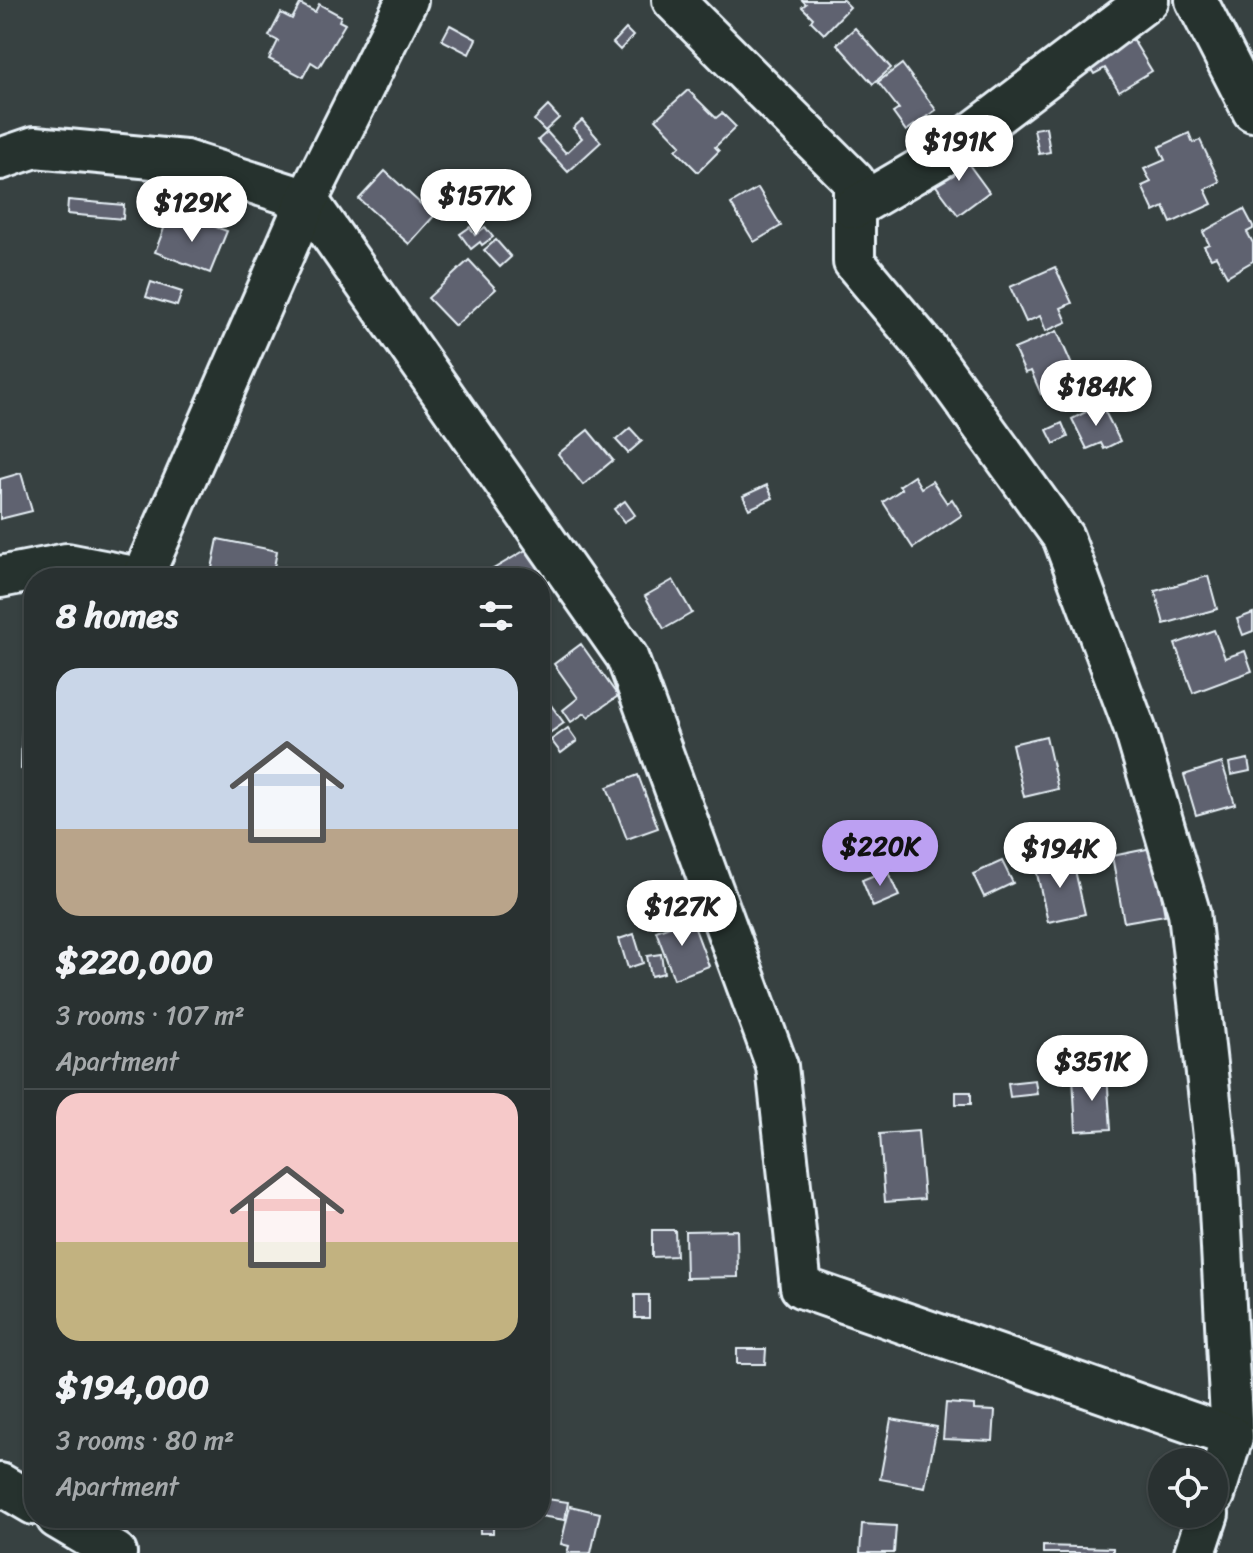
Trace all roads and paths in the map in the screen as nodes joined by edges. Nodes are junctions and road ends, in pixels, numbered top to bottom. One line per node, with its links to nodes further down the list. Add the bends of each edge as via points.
1 (407, 0): 7 (street)
2 (673, 0): 8 (street, via 854,181)
3 (1148, 0): 8 (street, via 941,157)
4 (1196, 0): 5 (street)
5 (1253, 111)
6 (0, 159): 7 (street, via 35,147 185,161)
7 (307, 200): 11 (street); 14 (street, via 627,657 777,1066 801,1287)
8 (854, 208): 14 (street, via 854,262 927,349 1063,537 1135,729 1189,912 1218,1172)
9 (46, 568): 10 (street)
10 (88, 568)
11 (144, 568)
12 (24, 572): 13 (street)
13 (0, 577)
14 (1232, 1437): 15 (street)
15 (1228, 1450)
16 (0, 1484): 17 (street)
17 (24, 1498)
18 (74, 1528): 20 (street)
19 (1203, 1528): 21 (street)
20 (116, 1553)
21 (1195, 1553)

